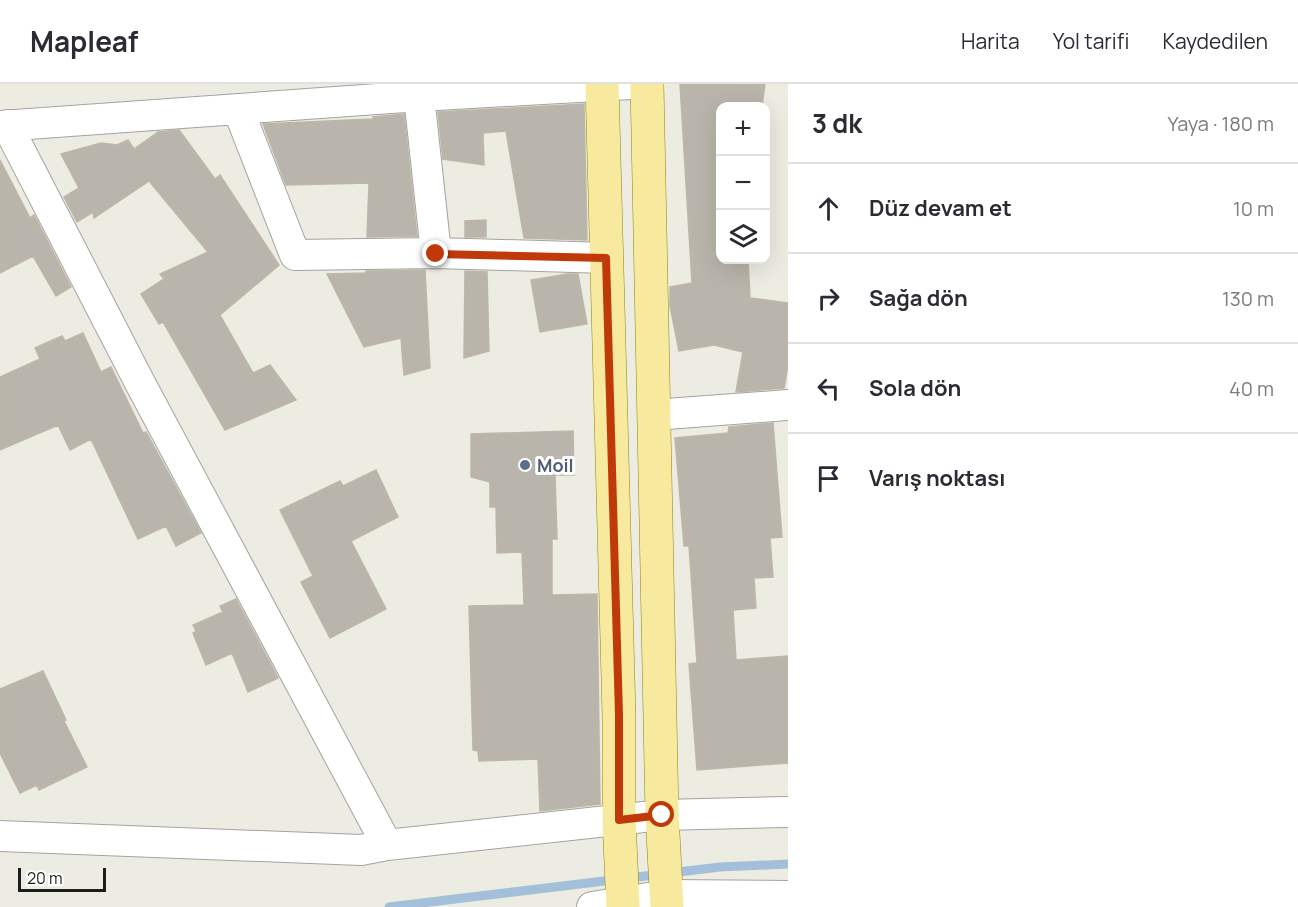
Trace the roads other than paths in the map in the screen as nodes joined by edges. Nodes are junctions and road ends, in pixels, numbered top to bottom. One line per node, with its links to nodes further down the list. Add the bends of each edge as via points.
1 (647, 84): 10 (main road)
2 (612, 85): 3 (street); 8 (main road)
3 (417, 90): 4 (street); 7 (street)
4 (265, 95): 5 (street)
5 (238, 109): 6 (street); 7 (street, via 295,255)
6 (4, 126): 15 (street)
7 (436, 254): 8 (street)
8 (606, 258): 13 (main road)
9 (788, 405): 10 (street)
10 (653, 415): 12 (main road)
11 (788, 812): 12 (street)
12 (662, 815): 13 (street); 16 (main road)
13 (619, 820): 15 (street); 18 (main road, via 621,853)
14 (0, 836): 15 (street, via 361,850)
15 (387, 845)
16 (667, 895): 17 (street); 18 (street)
17 (788, 896)
18 (615, 902)

